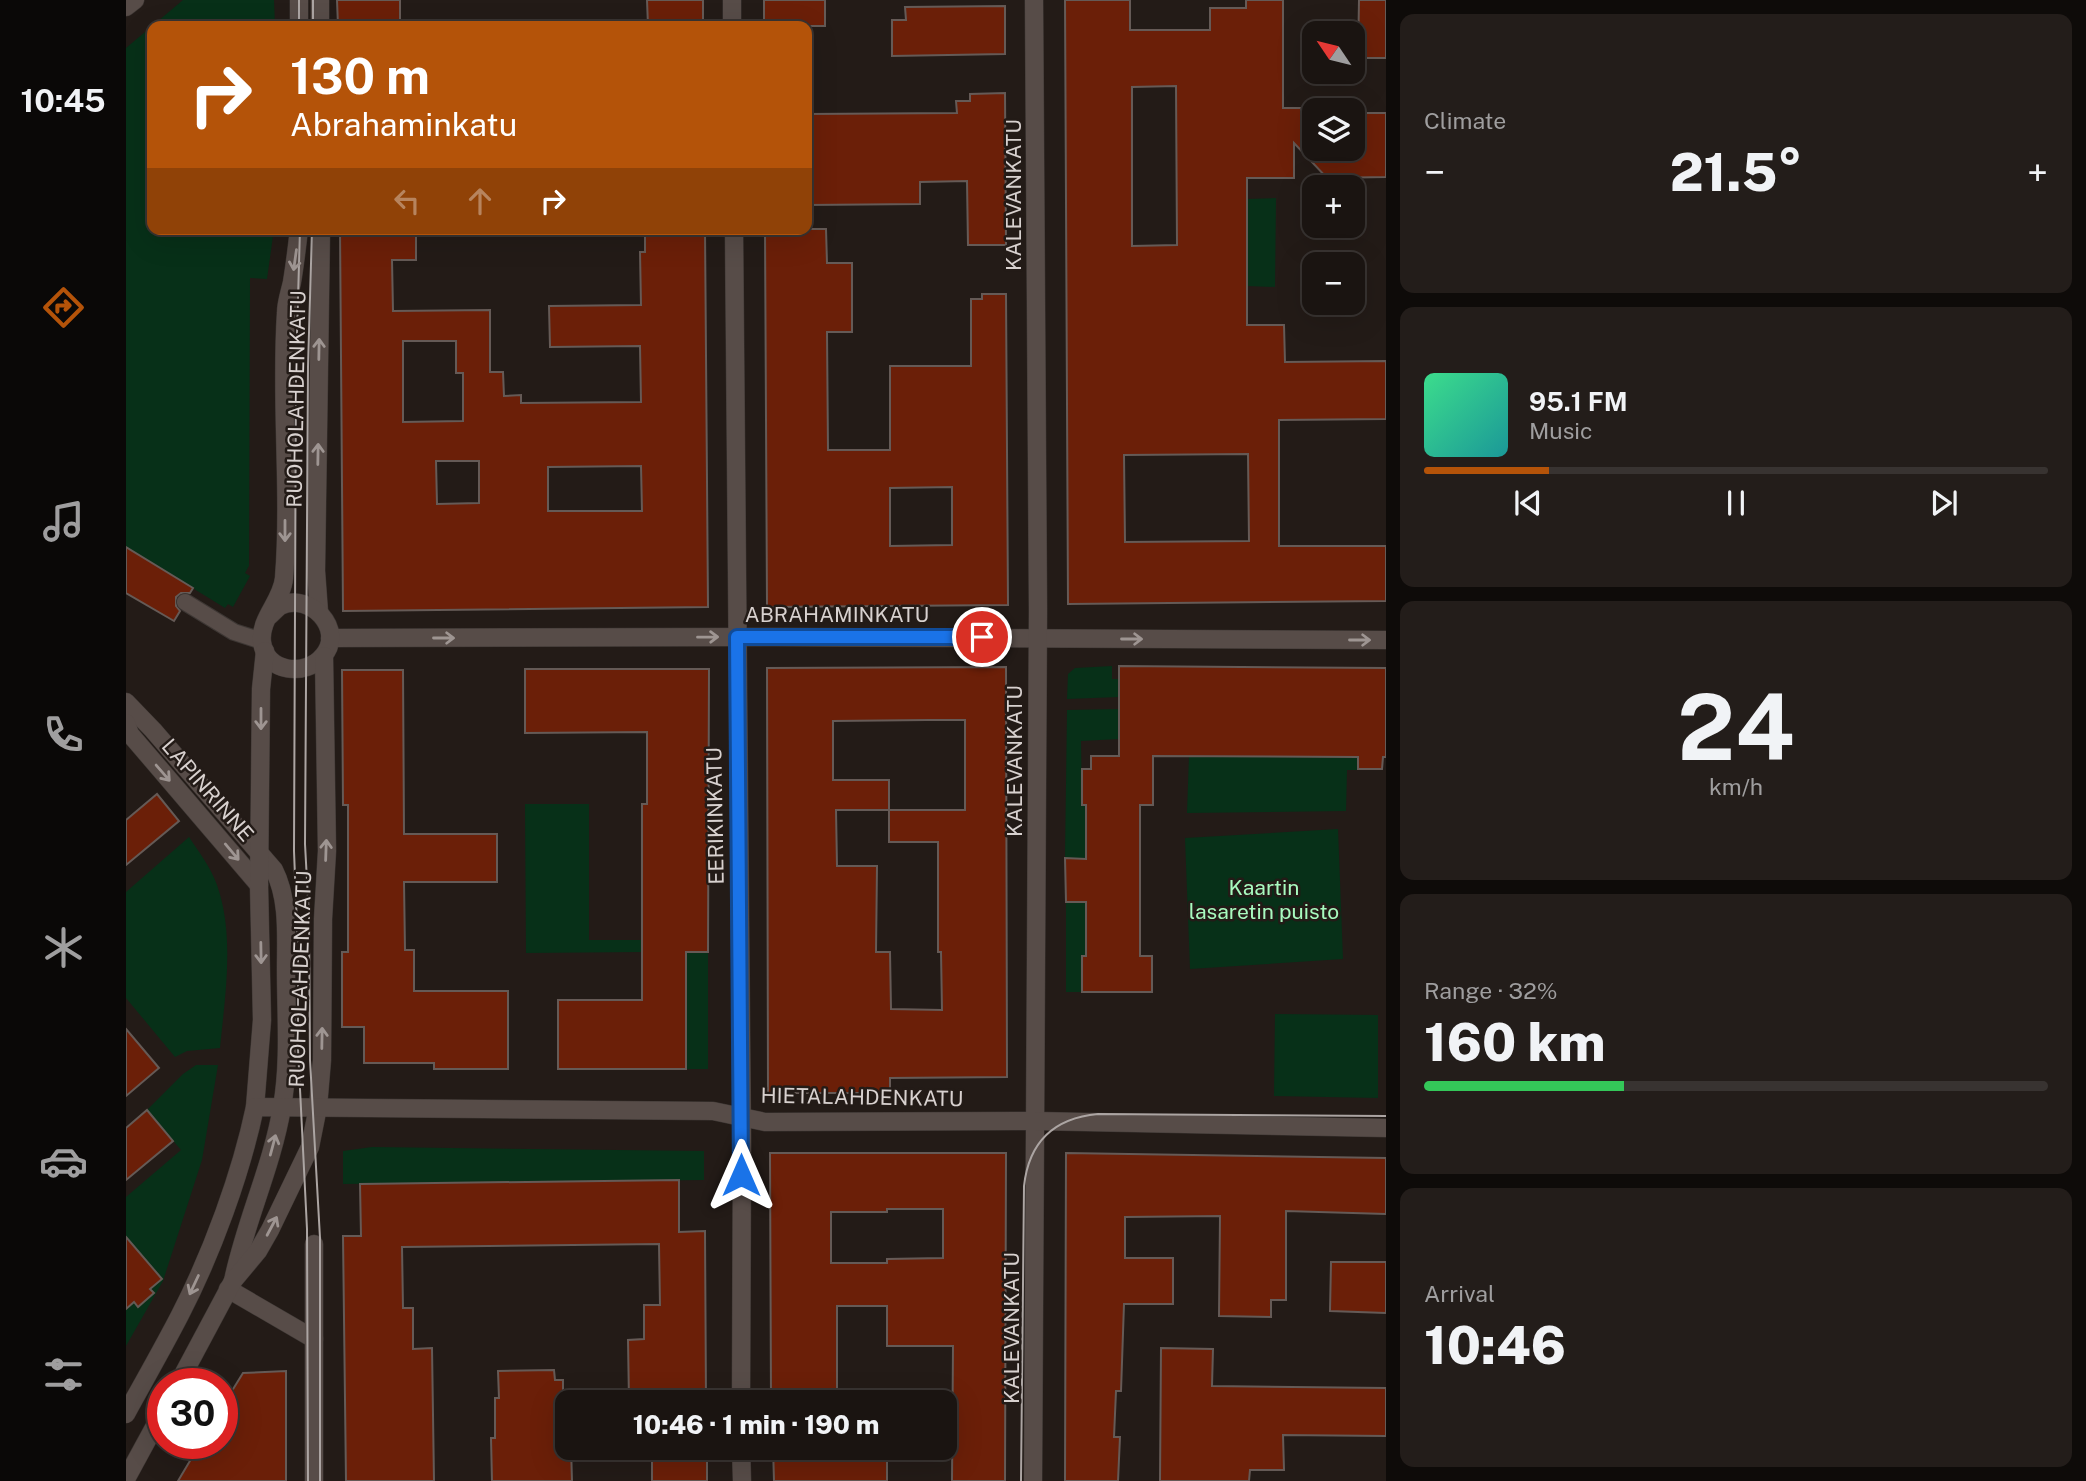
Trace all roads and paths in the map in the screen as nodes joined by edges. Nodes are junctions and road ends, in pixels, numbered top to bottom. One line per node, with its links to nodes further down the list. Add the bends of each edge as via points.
1 (135, 0): 6 (street)
2 (299, 0): 7 (street)
3 (320, 0): 8 (street)
4 (732, 0): 9 (street)
5 (1034, 0): 18 (street, KALEVANKATU)
6 (126, 8)
7 (299, 21)
8 (320, 21)
9 (732, 21)
10 (298, 235): 15 (street, RUOHOLAHDENKATU, one-way to 15, via 286,310 284,583)
11 (321, 235): 14 (street, RUOHOLAHDENKATU, one-way to 11)
12 (734, 235): 16 (street, EERIKINKATU)
13 (185, 602): 20 (lane)
14 (319, 612): 15 (street, via 295,603 280,606); 17 (street)
15 (268, 617): 20 (street)
16 (737, 637): 17 (street, ABRAHAMINKATU, one-way to 16); 18 (street, ABRAHAMINKATU); 29 (street, EERIKINKATU)
17 (330, 638): 21 (street)
18 (1038, 639): 19 (street, ABRAHAMINKATU, one-way to 19); 30 (street, KALEVANKATU)
19 (1386, 640)
20 (264, 646): 21 (street, via 278,665 293,671 310,668); 24 (street, RUOHOLAHDENKATU, one-way to 24)
21 (324, 656): 28 (street, RUOHOLAHDENKATU, one-way to 21, via 327,852)
22 (126, 702): 24 (street, LAPINRINNE)
23 (126, 723): 25 (street, LAPINRINNE, one-way to 25, via 130,734)
24 (260, 854): 25 (street, RUOHOLAHDENKATU); 27 (street, RUOHOLAHDENKATU, via 274,870 283,896)
25 (259, 885): 26 (street, RUOHOLAHDENKATU, one-way to 26, via 262,1020)
26 (255, 1107): 27 (street, HIETALAHDENKATU); 37 (street, RUOHOLAHDENKATU, one-way to 37, via 241,1161 201,1271)
27 (283, 1107): 28 (street, HIETALAHDENKATU); 33 (street, RUOHOLAHDENKATU, one-way to 27)
28 (318, 1107): 29 (street, HIETALAHDENKATU, via 713,1111); 33 (street, RUOHOLAHDENKATU, one-way to 28, via 258,1251 297,1177)
29 (741, 1117): 30 (street, HIETALAHDENKATU, via 765,1122); 36 (street, EERIKINKATU)
30 (1035, 1121): 31 (street, HIETALAHDENKATU); 43 (street, KALEVANKATU)
31 (1386, 1128)
32 (314, 1244): 34 (street)
33 (230, 1285): 34 (street); 35 (street)
34 (314, 1339): 41 (street)
35 (186, 1368)
36 (741, 1390)
37 (126, 1414)
38 (147, 1440): 40 (street)
39 (741, 1460): 42 (street)
40 (126, 1479)
41 (314, 1481)
42 (742, 1481)
43 (1033, 1481)

